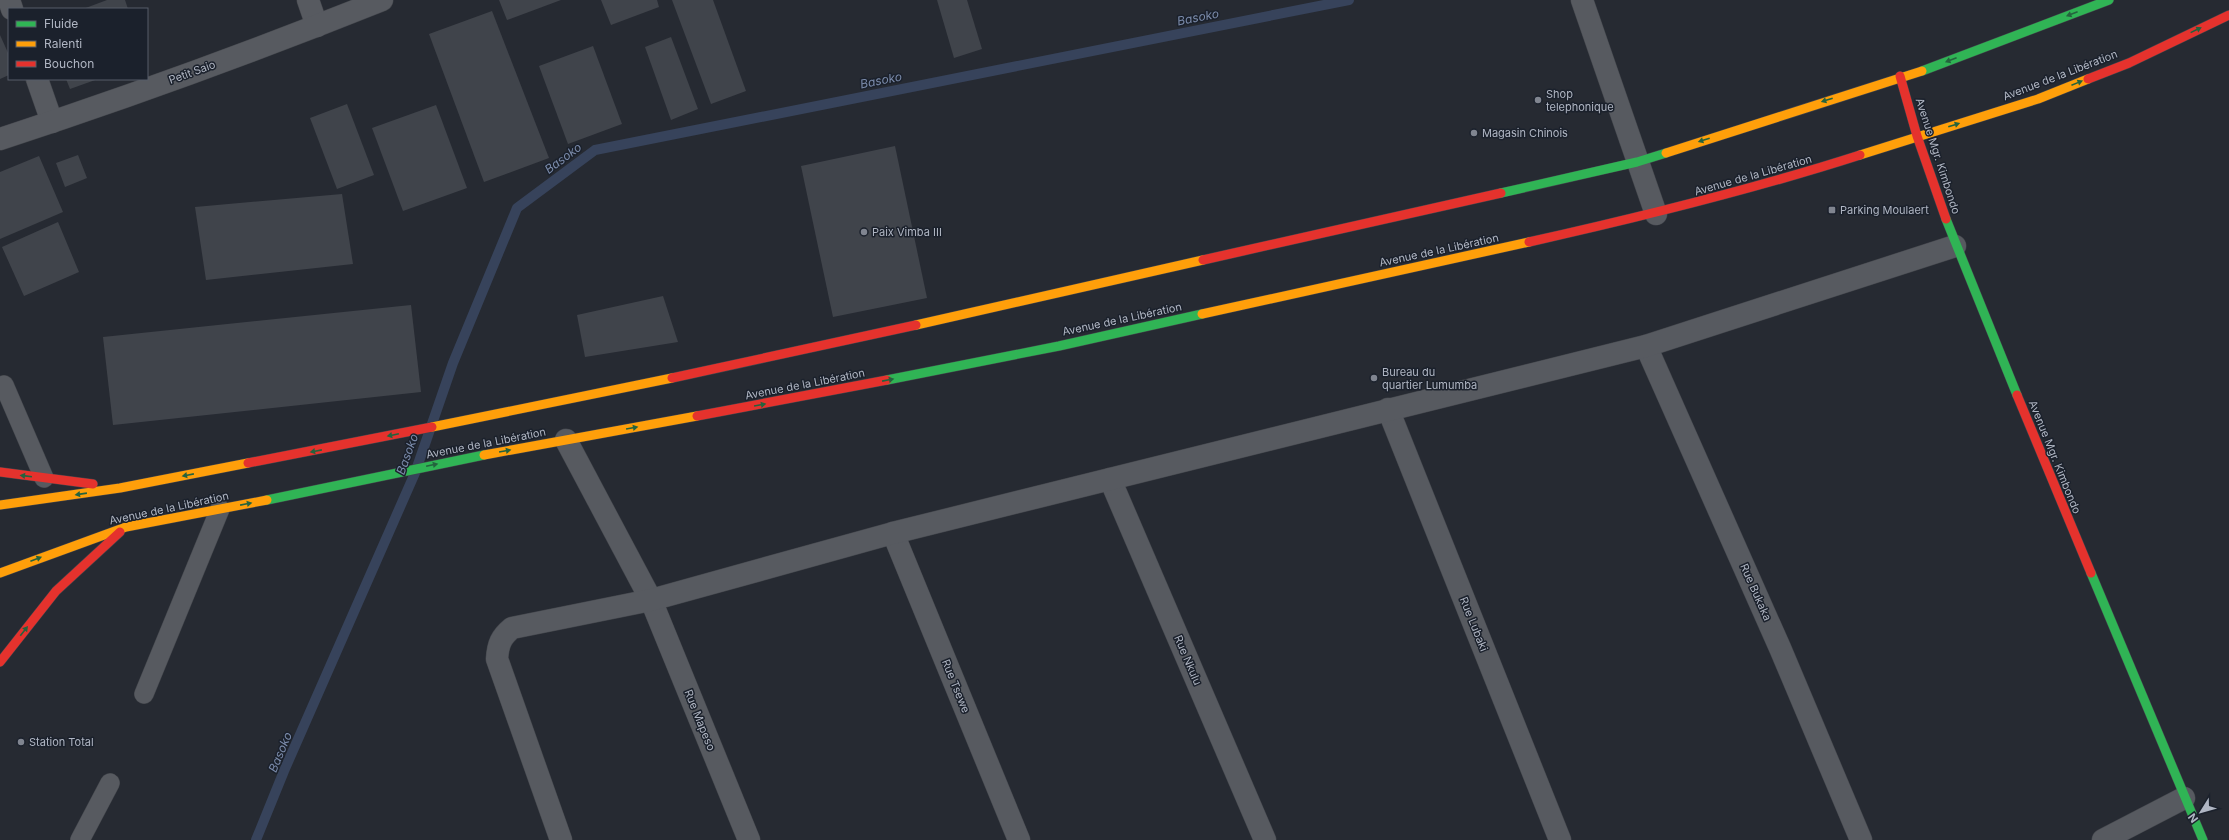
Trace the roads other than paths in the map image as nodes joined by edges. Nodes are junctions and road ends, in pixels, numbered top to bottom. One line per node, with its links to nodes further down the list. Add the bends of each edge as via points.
1 (308, 0): 6 (street)
2 (382, 0): 6 (street, Petit Saio)
3 (1582, 0): 12 (street)
4 (2109, 0): 7 (main road, one-way to 7, via 1928,69)
5 (2229, 15): 10 (main road, Avenue de la Libération, one-way to 5, via 2038,99 2129,63)
6 (318, 26): 9 (street, Petit Saio)
7 (1900, 76): 10 (main road, Avenue Mgr. Kimbondo); 12 (main road, one-way to 12)
8 (37, 80): 9 (street)
9 (52, 122): 11 (street, Petit Saio)
10 (1917, 136): 13 (main road, Avenue de la Libération, via 1776,182); 14 (main road, Avenue Mgr. Kimbondo)
11 (0, 139)
12 (1637, 162): 13 (street); 22 (main road, one-way to 22, via 751,362)
13 (1656, 214): 18 (main road, Avenue de la Libération, one-way to 13, via 1059,346)
14 (1955, 246): 15 (street); 32 (main road, Avenue Mgr. Kimbondo)
15 (1646, 346): 17 (street); 39 (street, Rue Bukaka, via 1780,648)
16 (4, 385): 20 (lane)
17 (1388, 409): 21 (street); 38 (street, Rue Lubaki)
18 (566, 440): 24 (main road, Avenue de la Libération, one-way to 18); 28 (street, Rue Mapeso)
19 (0, 472): 20 (main road, one-way to 19)
20 (44, 478): 22 (main road)
21 (1110, 479): 26 (street); 37 (street, Rue Nkulu)
22 (120, 488): 23 (main road, one-way to 23)
23 (0, 505)
24 (220, 509): 25 (main road, Avenue de la Libération); 30 (lane)
25 (126, 527): 27 (main road, Avenue de la Libération, one-way to 25); 29 (main road, one-way to 25, via 56,591)
26 (893, 532): 28 (street); 36 (street, Rue Tsewe)
27 (0, 573)
28 (651, 600): 34 (street, via 512,628 501,638 497,647 496,659); 35 (street, Rue Mapeso)
29 (0, 662)
30 (144, 694)
31 (110, 783): 33 (lane)
32 (2184, 798): 40 (street); 41 (main road, Avenue Mgr. Kimbondo)
33 (80, 840)
34 (561, 840)
35 (749, 840)
36 (1019, 840)
37 (1265, 840)
38 (1560, 840)
39 (1861, 840)
40 (2103, 840)
41 (2203, 840)

